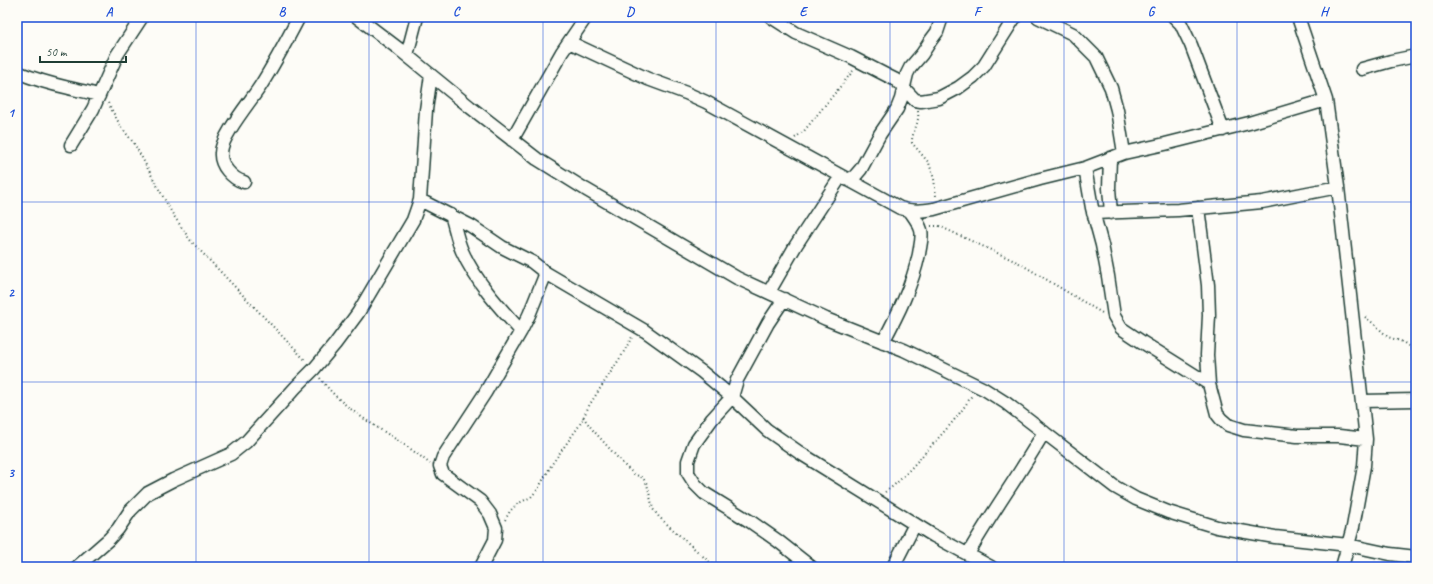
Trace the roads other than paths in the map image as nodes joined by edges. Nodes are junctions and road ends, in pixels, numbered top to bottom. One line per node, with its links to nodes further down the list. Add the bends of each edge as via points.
1 (142, 17): 19 (street, via 117,55)
2 (299, 17): 28 (street, via 262,84 225,136 220,152 222,163 237,180)
3 (357, 17): 13 (street)
4 (417, 17): 13 (street)
5 (586, 17): 12 (street)
6 (771, 17): 18 (street, via 796,33 896,80)
7 (942, 17): 18 (street, via 937,32 910,68)
8 (1015, 17): 18 (street, via 984,66 958,88 927,101 915,100)
9 (1038, 17): 24 (street, via 1073,34 1096,57 1113,95)
10 (1174, 17): 21 (street, via 1191,45)
11 (1300, 17): 20 (street)
12 (569, 42): 22 (street); 27 (street, via 648,79 706,102)
13 (407, 55): 17 (street)
14 (1416, 56): 15 (street)
15 (1362, 69)
16 (17, 72): 19 (street, via 40,81)
17 (431, 75): 22 (street); 30 (street)
18 (904, 89): 27 (street, via 897,109 861,169 855,176)
19 (100, 94): 23 (street, via 93,110)
20 (1326, 100): 21 (street); 29 (street)
21 (1223, 130): 24 (street)
22 (512, 140): 37 (street, via 584,189 736,278)
23 (70, 145)
24 (1124, 153): 25 (street)
25 (1110, 158): 26 (street); 34 (street)
26 (1085, 168): 32 (street, via 934,209); 33 (street)
27 (845, 178): 32 (street); 37 (street, via 796,245)
28 (244, 182)
29 (1338, 187): 31 (street, via 1262,202); 44 (street)
30 (420, 200): 35 (street); 51 (street, via 413,220 358,313 314,369 246,442 231,454 148,493 130,511 109,539)
31 (1198, 208): 34 (street); 41 (street, via 1208,285)
32 (910, 211): 40 (street, via 921,229 922,239 912,282)
33 (1093, 213): 34 (street); 41 (street, via 1102,245 1115,318 1121,328)
34 (1111, 213)
35 (451, 215): 36 (street, via 502,247 532,262); 39 (street, via 469,264 484,288)
36 (546, 273): 39 (street); 42 (street, via 637,327 702,372)
37 (769, 292): 38 (street)
38 (784, 299): 40 (street); 42 (street, via 737,380)
39 (521, 331): 52 (street, via 485,393 443,456 440,466 443,474 480,501 496,528 495,540)
40 (883, 342): 45 (street, via 978,386 1006,403)
41 (1209, 384): 46 (street, via 1217,414 1228,426 1297,436)
42 (732, 397): 47 (street, via 767,430 800,453); 53 (street, via 694,444 688,461 688,473 704,493 778,541)
43 (1416, 400): 44 (street)
44 (1362, 401): 46 (street)
45 (1044, 432): 48 (street, via 1115,487 1168,512 1216,527); 49 (street)
46 (1366, 439): 48 (street, via 1364,466)
47 (916, 524): 49 (street); 54 (street)
48 (1348, 545): 50 (street); 56 (street)
49 (968, 554): 55 (street)
50 (1416, 557)
51 (77, 567)
52 (481, 567)
53 (811, 567)
54 (893, 567)
55 (992, 567)
56 (1342, 567)

